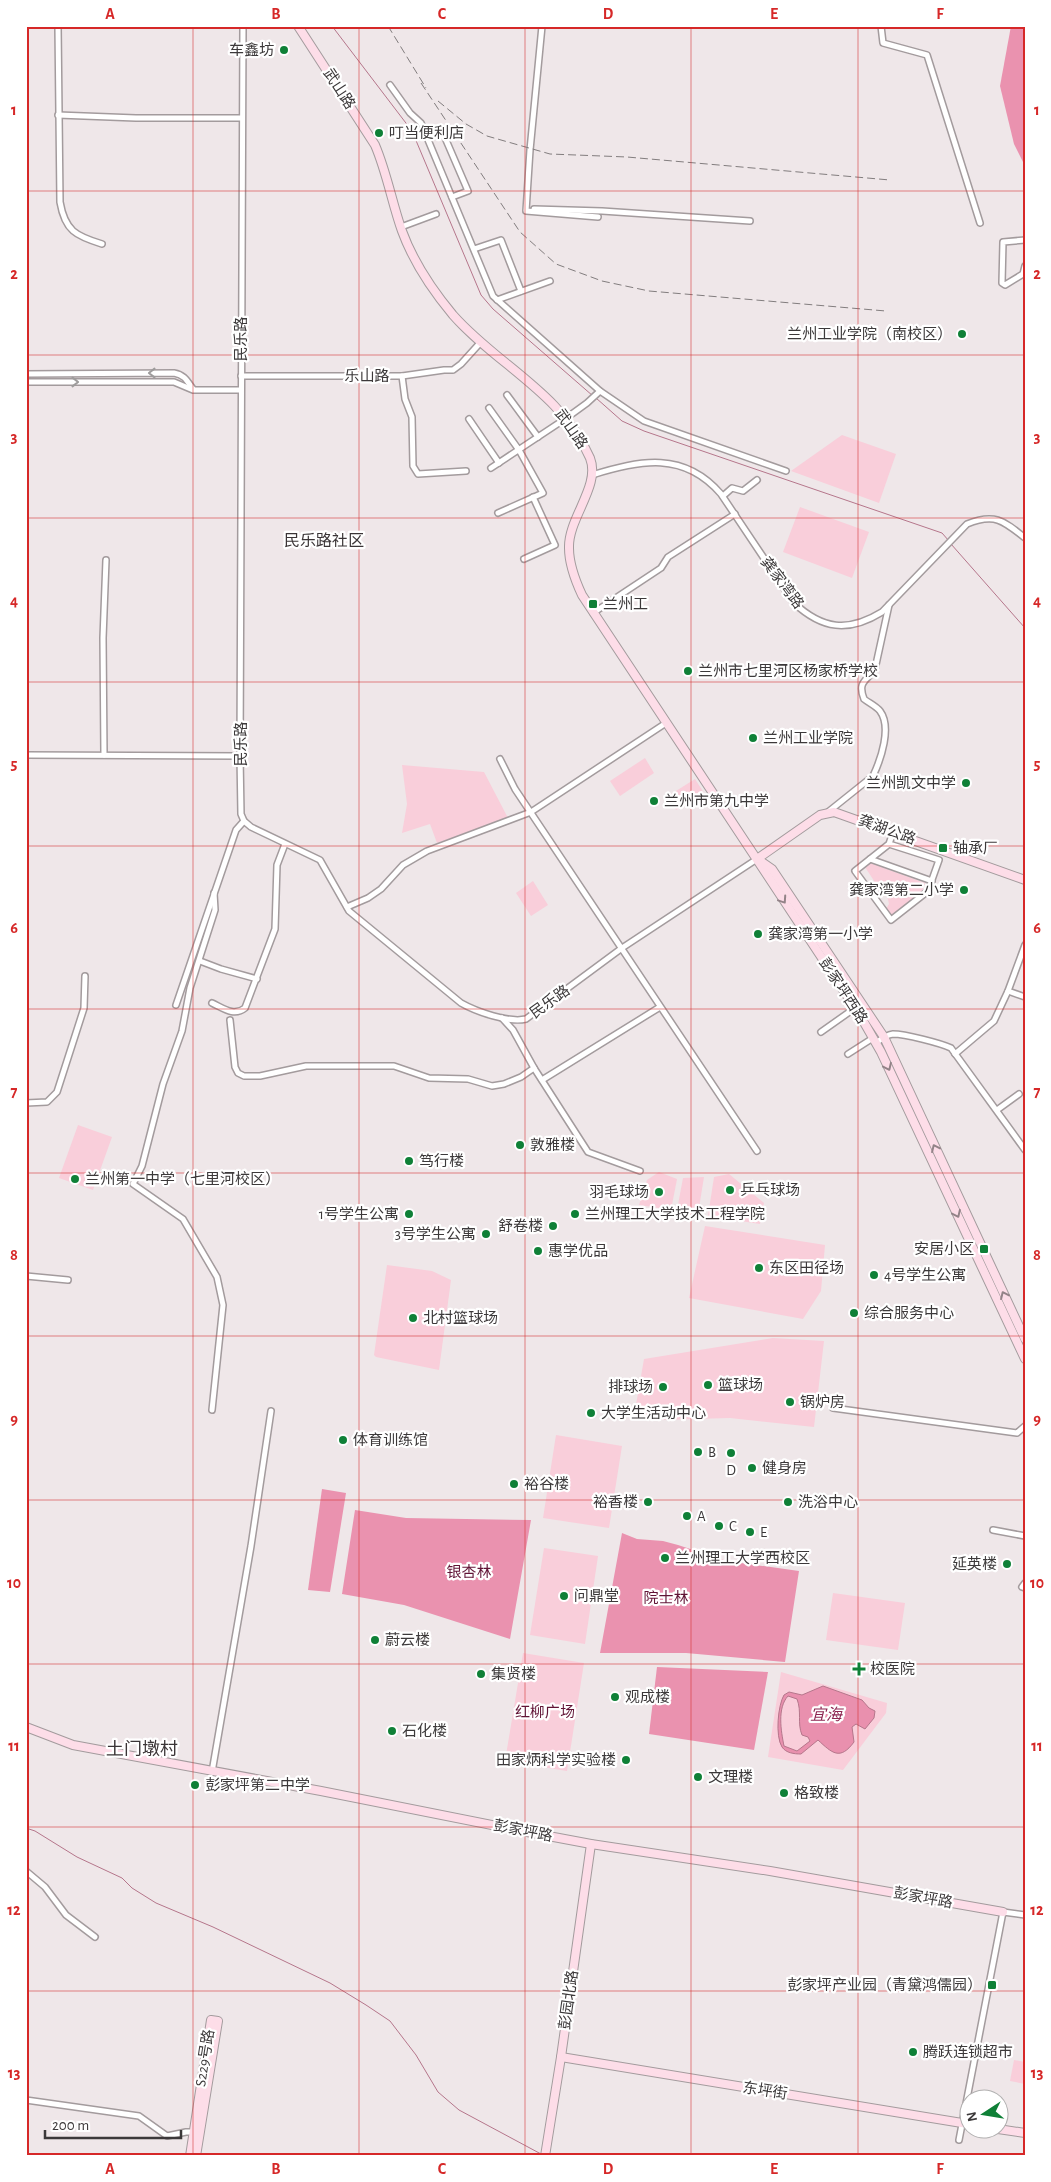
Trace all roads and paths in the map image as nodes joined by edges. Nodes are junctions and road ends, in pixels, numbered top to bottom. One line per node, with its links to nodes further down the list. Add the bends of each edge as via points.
1 (58, 26): 7 (street)
2 (243, 26): 8 (street, 民乐路)
3 (298, 26): 16 (main road, 武山路, via 375,145)
4 (542, 26): 11 (street)
5 (881, 26): 15 (street, via 883,44 927,55)
6 (390, 85): 10 (street, via 421,123)
7 (58, 115): 8 (street); 18 (street, via 62,216 76,234)
8 (242, 118): 27 (street, 民乐路)
9 (446, 140): 10 (street, via 468,191)
10 (452, 197): 19 (street)
11 (526, 208): 13 (street, via 526,211); 14 (street)
12 (436, 214): 16 (street)
13 (598, 217)
14 (750, 221)
15 (980, 223)
16 (401, 227): 24 (main road, 武山路, via 419,266 451,312)
17 (1025, 240): 20 (street, via 1003,242 1002,283 1005,285 1023,274)
18 (102, 244)
19 (474, 249): 22 (street, via 500,240); 23 (street)
20 (1025, 266)
21 (550, 281): 22 (street)
22 (521, 292): 23 (street)
23 (497, 300): 33 (street)
24 (480, 342): 28 (street, 乐山路, via 453,370); 37 (main road, 武山路, via 538,388)
25 (26, 374): 26 (street)
26 (41, 374): 30 (street); 31 (street, one-way to 26, via 181,374 174,373)
27 (241, 376): 28 (street, 乐山路); 32 (street, 民乐路)
28 (402, 376): 43 (street, via 405,399 412,417 413,466 418,474)
29 (26, 382): 30 (street)
30 (41, 382): 31 (street, one-way to 31, via 174,382)
31 (193, 390): 32 (street)
32 (241, 390): 58 (street, 民乐路)
33 (598, 393): 37 (street); 42 (street, via 644,421)
34 (507, 395): 38 (street)
35 (489, 408): 39 (street)
36 (469, 419): 40 (street)
37 (565, 419): 38 (street); 44 (main road, 武山路, via 591,461)
38 (538, 437): 39 (street)
39 (519, 450): 40 (street); 47 (street, via 543,492)
40 (499, 463): 41 (street)
41 (491, 468)
42 (786, 470)
43 (466, 471)
44 (592, 475): 46 (street, 龚家湾路, via 629,464 671,464 712,482); 54 (main road, via 573,524 569,548 576,582)
45 (756, 480): 46 (street, via 743,491 732,488)
46 (723, 496): 49 (street, 龚家湾路)
47 (533, 497): 48 (street); 51 (street, via 555,545)
48 (498, 513)
49 (734, 514): 53 (street, 龚家湾路, via 788,595 816,620 827,625 852,624 872,619); 54 (street)
50 (1025, 538): 53 (street, 龚家湾路, via 1007,523 992,518 967,524)
51 (524, 559)
52 (106, 560): 57 (street)
53 (890, 604): 61 (street, via 875,669 862,684 864,699 882,713 884,721 877,769)
54 (592, 613): 55 (main road)
55 (666, 723): 60 (street); 66 (main road)
56 (26, 755): 57 (street)
57 (104, 756): 58 (street)
58 (240, 756): 62 (street, 民乐路, via 241,814)
59 (500, 759): 60 (street)
60 (530, 812): 71 (street, via 420,854 403,865 381,889); 73 (street)
61 (828, 812): 63 (main road, 龚湖公路); 66 (main road)
62 (244, 821): 64 (street, 民乐路); 70 (street, via 236,830)
63 (892, 832): 65 (street); 68 (main road, 龚湖公路)
64 (284, 844): 71 (street, 民乐路, via 320,860); 76 (street, via 277,864 275,929)
65 (889, 844): 67 (street); 69 (street, via 939,860)
66 (757, 859): 73 (street, 民乐路); 82 (main road, 彭家坪西路, one-way to 82); 86 (main road, 彭家坪西路, via 772,869)
67 (870, 859): 69 (street); 69 (street, via 856,871 891,920 928,891)
68 (1025, 880)
69 (932, 881)
70 (214, 893): 74 (street, via 215,910); 80 (street)
71 (347, 907): 83 (street, 民乐路, via 461,1003)
72 (1025, 945): 77 (street)
73 (622, 948): 81 (street); 83 (street, 民乐路, via 526,1019 518,1021)
74 (200, 961): 76 (street); 103 (street, via 142,1166 133,1184 183,1220 217,1277 223,1305)
75 (84, 976): 93 (street, via 84,1008 57,1092 47,1102)
76 (257, 978): 79 (street, via 244,1008 239,1012)
77 (1008, 991): 78 (street); 89 (street, via 994,1021)
78 (1025, 997)
79 (212, 1003)
80 (176, 1005)
81 (660, 1007): 91 (street); 96 (street)
82 (855, 1008): 85 (street); 87 (main road, 彭家坪西路)
83 (502, 1017): 90 (street)
84 (230, 1020): 90 (street, via 235,1067 238,1074 244,1076 260,1076 306,1066 394,1066 429,1078 468,1079 492,1086 504,1084)
85 (821, 1032)
86 (884, 1037): 87 (street); 89 (street, via 894,1034 942,1044); 100 (main road, 彭家坪西路, one-way to 86)
87 (874, 1040): 88 (street); 101 (main road, 彭家坪西路, one-way to 101)
88 (848, 1054)
89 (955, 1054): 94 (street)
90 (534, 1068): 91 (street)
91 (542, 1080): 97 (street, via 588,1152)
92 (1018, 1094): 94 (street)
93 (26, 1103)
94 (997, 1110): 95 (street)
95 (1025, 1150)
96 (757, 1151)
97 (640, 1171)
98 (26, 1276): 99 (street)
99 (68, 1280)
100 (1025, 1339)
101 (1025, 1360)
102 (833, 1408): 105 (street, via 1017,1433)
103 (212, 1410)
104 (271, 1411): 111 (street)
105 (1025, 1426)
106 (993, 1530): 107 (street)
107 (1025, 1536)
108 (1025, 1583): 109 (street, via 1022,1588)
109 (1025, 1588)
110 (26, 1727): 111 (main road, 彭家坪路, via 73,1746)
111 (212, 1772): 112 (main road, 彭家坪路)
112 (591, 1844): 114 (main road, 彭家坪路, via 770,1871); 118 (main road, 彭园北路)
113 (26, 1871): 116 (street, via 45,1887 66,1915)
114 (1003, 1912): 115 (street, 彭家坪路); 119 (street)
115 (1025, 1915)
116 (95, 1937)
117 (214, 2020): 123 (main road, S229号路)
118 (561, 2057): 121 (main road, 东坪街); 127 (main road, 彭园北路)
119 (970, 2090)
120 (26, 2100): 123 (street, via 139,2116 167,2136)
121 (958, 2123)
122 (1008, 2130): 124 (main road)
123 (197, 2132): 125 (main road, S229号路); 126 (main road, S229号路)
124 (1025, 2133)
125 (190, 2156)
126 (196, 2156)
127 (545, 2156)

